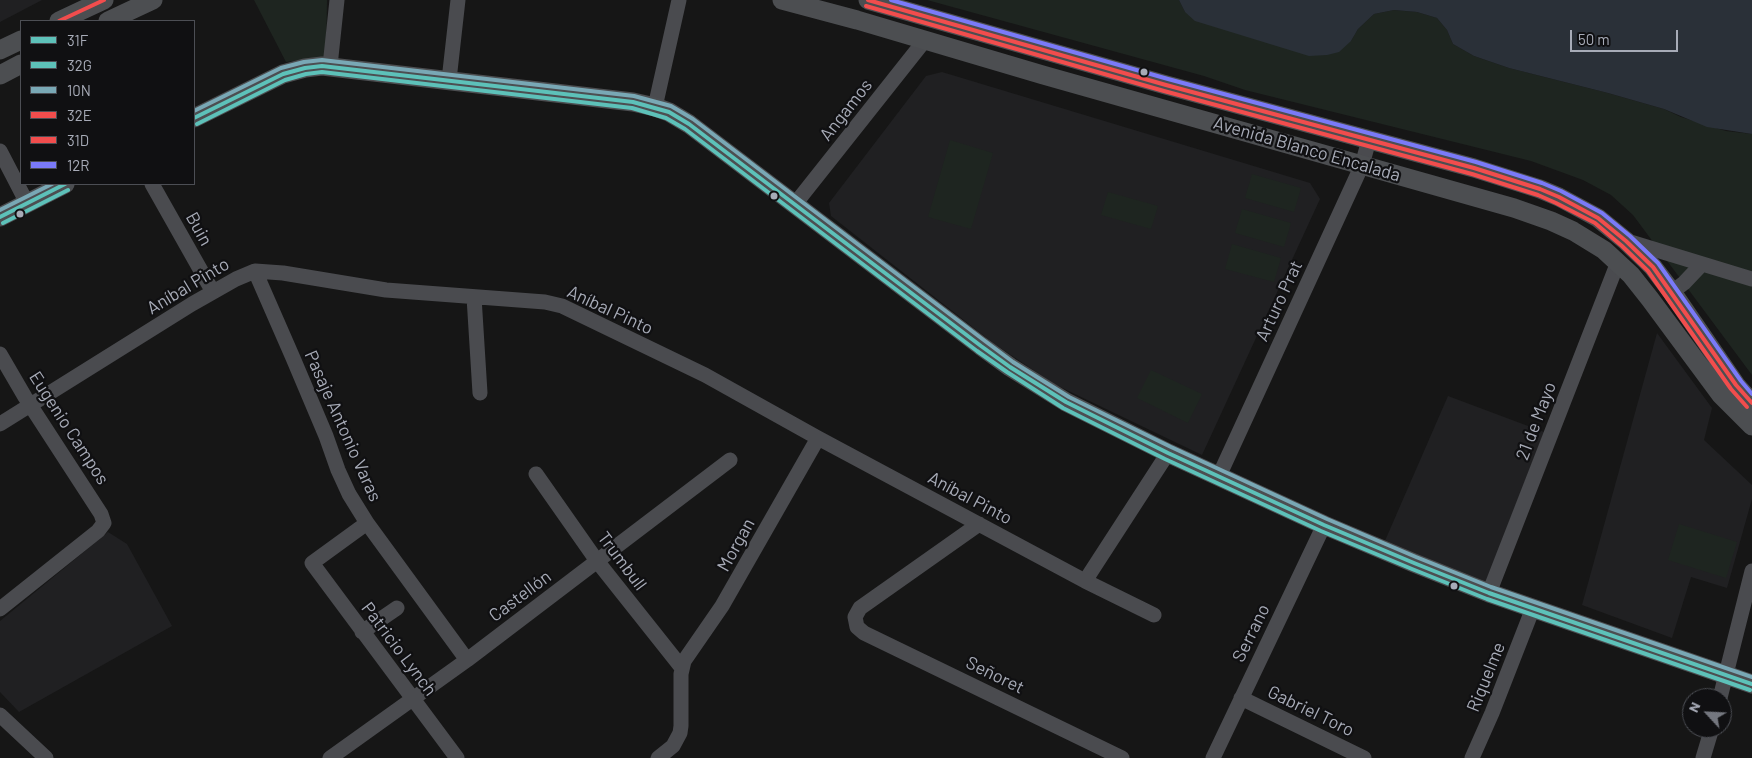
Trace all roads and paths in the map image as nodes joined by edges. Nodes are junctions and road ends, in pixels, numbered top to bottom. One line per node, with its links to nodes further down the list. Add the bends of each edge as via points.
1 (104, 0): 9 (main road)
2 (154, 0): 8 (main road)
3 (337, 0): 15 (street)
4 (458, 0): 17 (street)
5 (679, 0): 18 (street)
6 (782, 0): 12 (main road, Avenida Blanco Encalada)
7 (868, 0): 20 (main road, Avenida Blanco Encalada)
8 (130, 10): 10 (main road)
9 (62, 20)
10 (110, 20)
11 (20, 40): 13 (main road)
12 (925, 40): 22 (main road, Avenida Blanco Encalada); 26 (street, Angamos)
13 (0, 50)
14 (20, 65): 16 (main road)
15 (330, 66): 17 (main road); 19 (main road, via 283,74)
16 (0, 75)
17 (449, 80): 18 (main road)
18 (655, 107): 26 (main road, via 689,124)
19 (195, 118)
20 (1369, 140): 22 (street, Arturo Prat); 28 (main road, Avenida Blanco Encalada, via 1540,189 1579,206)
21 (0, 151): 25 (street)
22 (1362, 165): 29 (main road, Avenida Blanco Encalada, via 1551,221 1589,240); 46 (street, Arturo Prat)
23 (62, 185): 25 (main road)
24 (153, 185): 33 (street, Buin)
25 (26, 203): 27 (main road)
26 (796, 204): 43 (main road, via 1010,367 1066,402)
27 (0, 217)
28 (1626, 241): 30 (street); 34 (main road, Avenida Blanco Encalada)
29 (1618, 262): 41 (main road, Avenida Blanco Encalada, via 1650,299 1721,395); 53 (street, 21 de Mayo)
30 (1702, 264): 32 (street); 34 (street)
31 (254, 271): 33 (street, Aníbal Pinto); 35 (street, Aníbal Pinto, via 386,290); 47 (street, Pasaje Antonio Varas, via 338,470)
32 (1752, 279)
33 (213, 292): 39 (street, Aníbal Pinto)
34 (1672, 292): 38 (main road, Avenida Blanco Encalada)
35 (474, 297): 37 (street); 42 (street, Aníbal Pinto, via 562,306 705,375)
36 (0, 354): 39 (street, Eugenio Campos)
37 (480, 393)
38 (1752, 403)
39 (31, 406): 40 (street, Aníbal Pinto); 56 (street, Eugenio Campos, via 104,523)
40 (0, 424)
41 (1752, 426)
42 (818, 438): 48 (street, Aníbal Pinto); 60 (street, Morgan, via 744,571)
43 (1168, 453): 46 (main road); 52 (street)
44 (730, 460): 50 (street, Castellón)
45 (536, 474): 50 (street, Trumbull)
46 (1219, 476): 49 (main road)
47 (367, 523): 58 (street, Patricio Lynch, via 312,563); 59 (street, Pasaje Antonio Varas)
48 (979, 524): 52 (street, Aníbal Pinto); 72 (street, Señoret, via 860,608 855,622 864,633)
49 (1324, 525): 53 (main road); 65 (street, Serrano)
50 (597, 561): 59 (street, Castellón); 60 (street, Trumbull)
51 (1752, 571): 61 (street)
52 (1085, 581): 57 (street, Aníbal Pinto)
53 (1489, 593): 55 (main road)
54 (397, 608): 58 (street)
55 (1533, 608): 61 (main road); 75 (street, Riquelme)
56 (0, 609)
57 (1154, 615)
58 (362, 632): 64 (street, Patricio Lynch)
59 (466, 660): 64 (street, Castellón)
60 (682, 668): 71 (street, via 680,733 673,746)
61 (1726, 675): 62 (main road); 63 (street)
62 (1752, 684)
63 (1723, 688)
64 (412, 698): 69 (street, Castellón); 70 (street, Patricio Lynch)
65 (1241, 698): 73 (street, Serrano); 74 (street, Gabriel Toro)
66 (0, 715): 68 (street)
67 (1709, 738): 76 (street)
68 (46, 758)
69 (330, 758)
70 (457, 758)
71 (658, 758)
72 (1122, 758)
73 (1212, 758)
74 (1364, 758)
75 (1472, 758)
76 (1704, 758)

